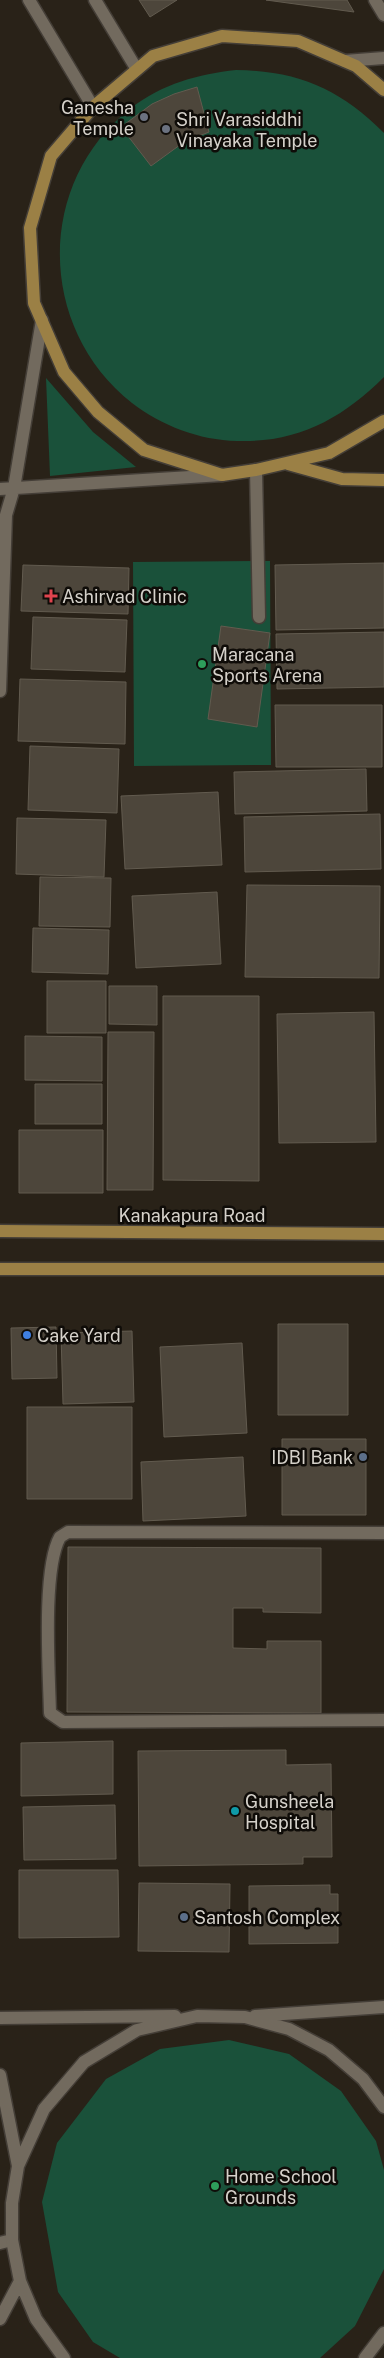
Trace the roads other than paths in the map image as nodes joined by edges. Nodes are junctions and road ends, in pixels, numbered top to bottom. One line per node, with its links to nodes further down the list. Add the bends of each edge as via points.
1 (29, 0): 9 (street)
2 (95, 0): 7 (street)
3 (374, 0): 4 (street)
4 (384, 15)
5 (384, 58): 6 (street)
6 (345, 61): 7 (main road, via 298,41 222,36 153,56); 8 (main road, via 356,66)
7 (136, 68): 9 (main road)
8 (384, 90)
9 (93, 107): 10 (main road, via 51,156 30,228 34,303)
10 (42, 320): 14 (main road, via 64,372 98,412 144,450); 16 (street)
11 (384, 421): 12 (main road, via 329,453)
12 (285, 463): 13 (main road); 15 (main road, via 342,479)
13 (256, 470): 14 (main road); 18 (street)
14 (222, 475): 16 (street)
15 (384, 480)
16 (14, 488): 17 (street); 19 (street, via 6,515)
17 (0, 489)
18 (259, 617)
19 (0, 692)
20 (0, 1231): 21 (main road, Kanakapura Road)
21 (384, 1234)
22 (384, 1269): 23 (main road)
23 (0, 1270)
24 (384, 1533): 25 (street, via 68,1532 60,1537 51,1563 49,1684 50,1713 63,1722)
25 (384, 1720)
26 (384, 2007): 28 (street)
27 (198, 2016): 28 (street); 29 (street); 32 (street, via 137,2030 84,2062 44,2109)
28 (245, 2017): 31 (street, via 289,2029 328,2050 363,2079)
29 (0, 2018)
30 (0, 2075): 32 (street)
31 (384, 2108)
32 (18, 2166): 33 (street)
33 (6, 2242): 34 (street)
34 (20, 2281): 35 (street); 37 (street, via 36,2320)
35 (0, 2319)
36 (384, 2333): 38 (street)
37 (64, 2358)
38 (364, 2358)

